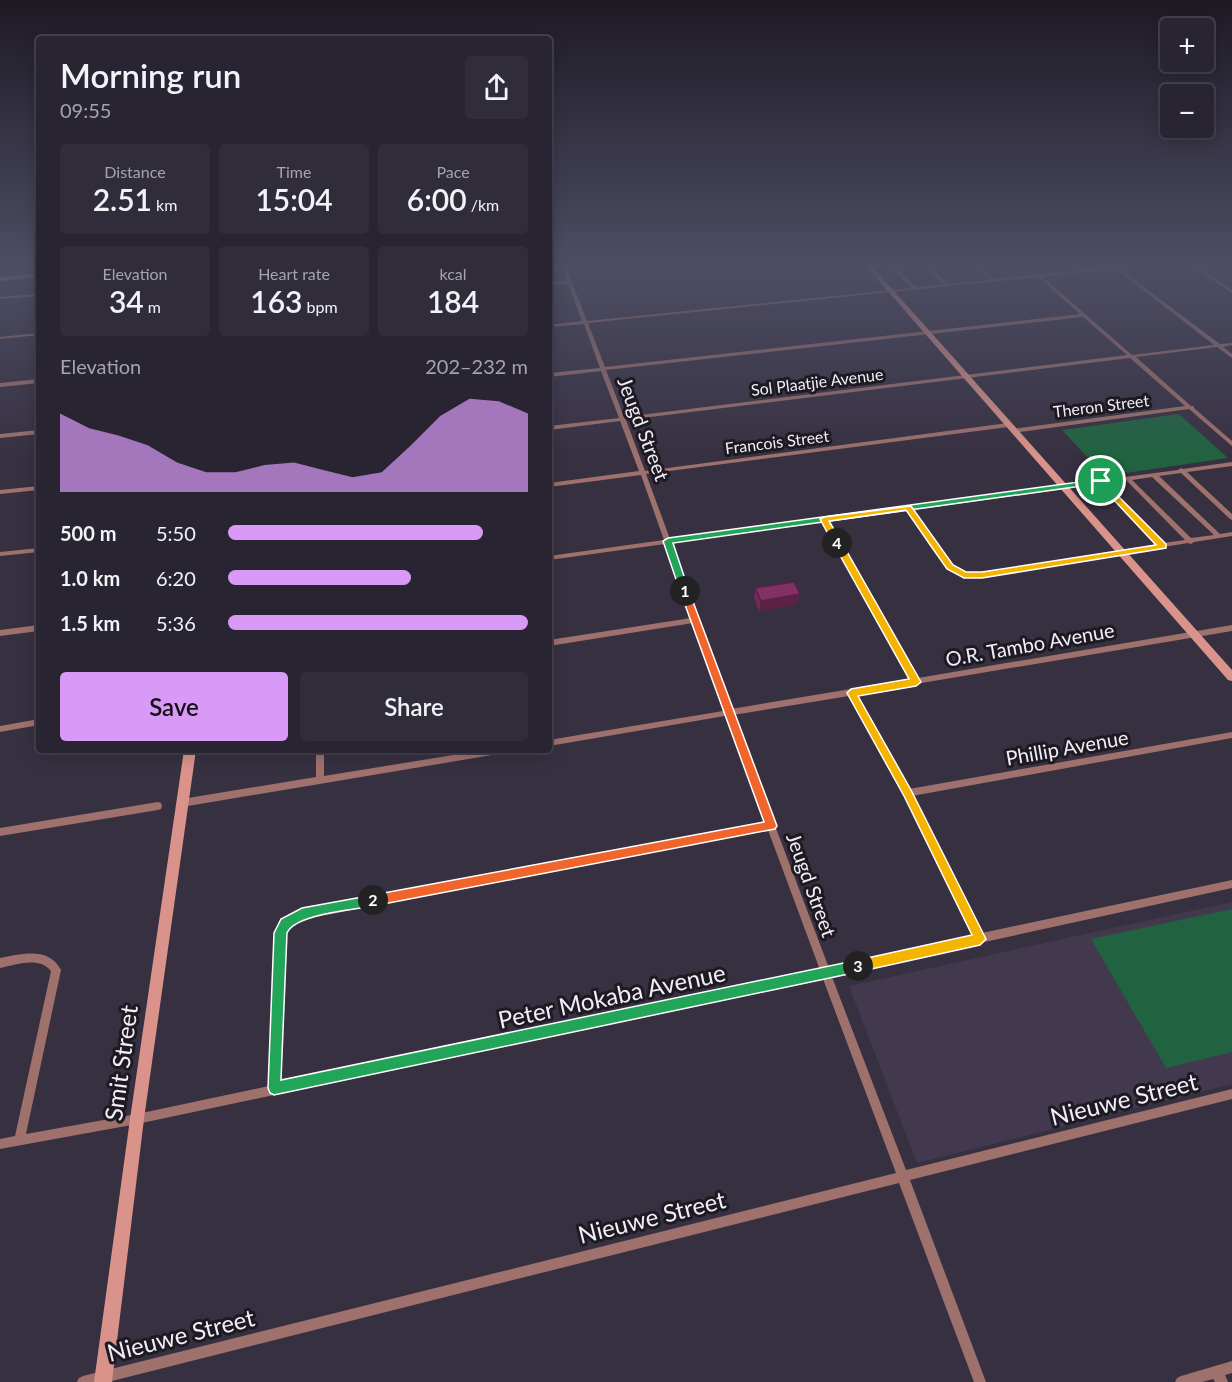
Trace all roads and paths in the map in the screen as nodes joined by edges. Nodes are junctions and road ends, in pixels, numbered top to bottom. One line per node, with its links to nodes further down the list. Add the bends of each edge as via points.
1 (586, 328): 13 (street, Jeugd Street)
2 (923, 328): 6 (street)
3 (959, 328): 6 (street)
4 (1099, 328): 12 (street)
5 (1195, 328): 10 (street)
6 (926, 332): 13 (street); 15 (street)
7 (36, 334): 8 (street)
8 (0, 338)
9 (1232, 344): 10 (street, Sol Plaatjie Avenue)
10 (1218, 346): 11 (street); 12 (street, Sol Plaatjie Avenue)
11 (1232, 356)
12 (1131, 357): 15 (street, Sol Plaatjie Avenue); 18 (street)
13 (602, 369): 14 (street); 19 (street, Jeugd Street)
14 (552, 375)
15 (965, 377): 19 (street, Sol Plaatjie Avenue); 21 (street)
16 (36, 381): 17 (street)
17 (0, 385)
18 (1192, 407): 21 (street, Theron Street); 24 (street)
19 (621, 419): 20 (street, Sol Plaatjie Avenue); 27 (street, Jeugd Street)
20 (552, 428)
21 (1010, 428): 27 (street, Francois Street); 32 (street)
22 (36, 432): 23 (street)
23 (0, 436)
24 (1232, 444)
25 (1232, 464): 26 (street)
26 (1181, 470): 28 (street); 36 (street)
27 (643, 473): 31 (street, Francois Street); 40 (street, Jeugd Street)
28 (1153, 474): 29 (street); 39 (street)
29 (1127, 478): 30 (street); 41 (street)
30 (1101, 481): 32 (street); 42 (street)
31 (552, 485)
32 (1062, 487): 35 (street); 45 (street)
33 (36, 488): 34 (street)
34 (0, 492)
35 (909, 507): 37 (street); 45 (street, via 950,567 964,575)
36 (1232, 518)
37 (824, 519): 40 (street); 54 (street)
38 (1232, 534): 39 (street)
39 (1219, 536): 41 (street)
40 (668, 541): 46 (street); 47 (street, Jeugd Street)
41 (1191, 542): 42 (street)
42 (1163, 546): 45 (street)
43 (36, 550): 44 (street)
44 (0, 554)
45 (1122, 554): 51 (street)
46 (552, 558)
47 (695, 620): 52 (street); 56 (street, Jeugd Street)
48 (36, 628): 50 (street)
49 (1232, 628): 51 (street, O.R. Tambo Avenue)
50 (0, 633)
51 (1194, 634): 53 (street); 54 (street, O.R. Tambo Avenue)
52 (552, 643)
53 (1232, 677)
54 (916, 682): 55 (street, O.R. Tambo Avenue)
55 (851, 693): 56 (street, O.R. Tambo Avenue); 65 (street)
56 (728, 713): 60 (street, O.R. Tambo Avenue); 68 (street, Jeugd Street)
57 (36, 723): 58 (street)
58 (0, 729)
59 (1232, 735): 65 (street, Phillip Avenue)
60 (552, 742)
61 (190, 753): 66 (street, Smit Street)
62 (320, 753): 64 (street)
63 (486, 753): 64 (street)
64 (320, 781): 66 (street)
65 (907, 793): 71 (street)
66 (182, 803): 76 (street, Smit Street)
67 (158, 806): 69 (street)
68 (771, 826): 73 (street, Jeugd Street); 74 (street, via 293,917 280,933)
69 (0, 832)
70 (1232, 884): 71 (street, Peter Mokaba Avenue)
71 (980, 939): 73 (street, Peter Mokaba Avenue)
72 (0, 963): 77 (street, via 41,958 51,961 56,970)
73 (826, 974): 74 (street, Peter Mokaba Avenue); 79 (street, Jeugd Street)
74 (274, 1088): 76 (street, Peter Mokaba Avenue)
75 (1232, 1094): 79 (street, Nieuwe Street)
76 (137, 1119): 77 (street, Peter Mokaba Avenue); 82 (street, Smit Street)
77 (20, 1140): 78 (street, Peter Mokaba Avenue)
78 (0, 1144)
79 (903, 1177): 82 (street, Nieuwe Street); 84 (street, Jeugd Street)
80 (1232, 1367): 81 (street)
81 (1219, 1377): 85 (street)
82 (103, 1379): 83 (street, Nieuwe Street)
83 (83, 1382)
84 (980, 1382)
85 (1181, 1382)

